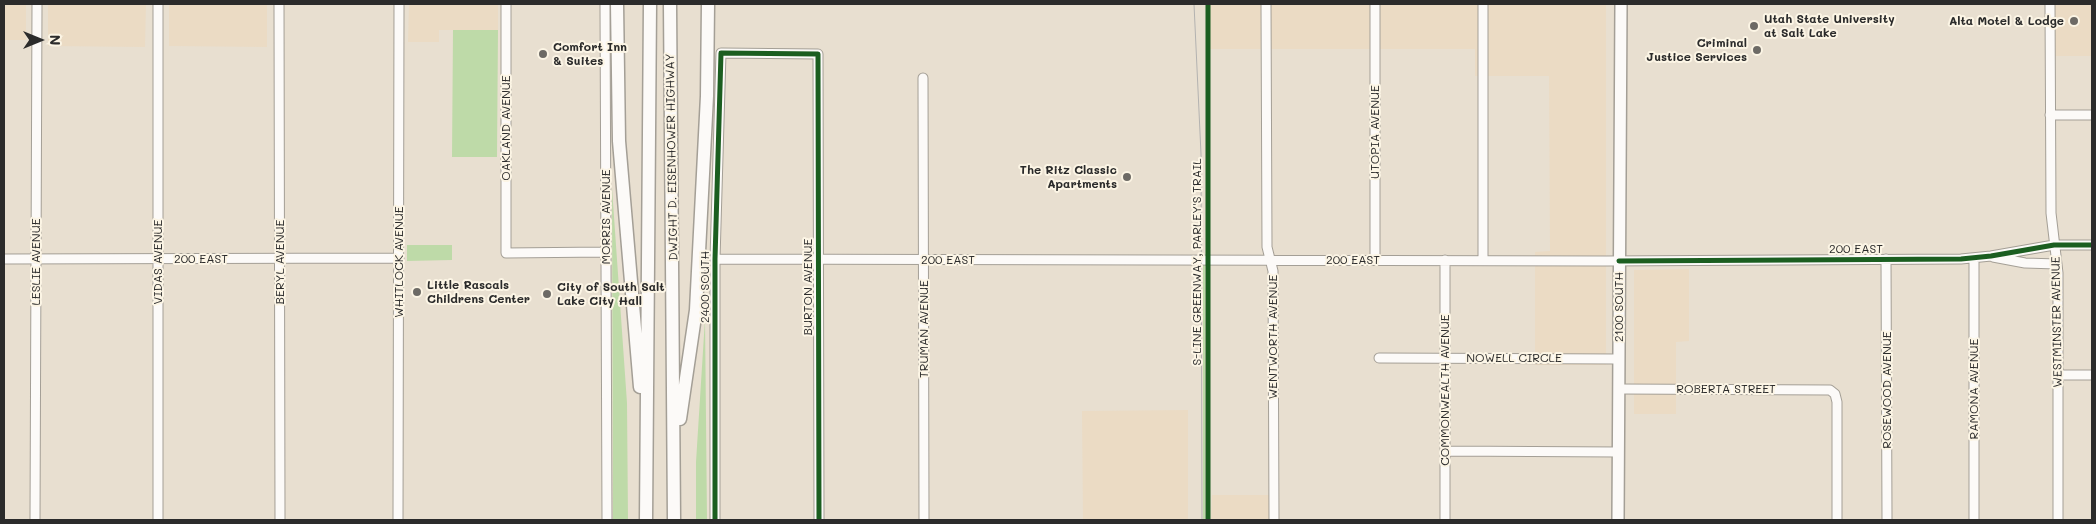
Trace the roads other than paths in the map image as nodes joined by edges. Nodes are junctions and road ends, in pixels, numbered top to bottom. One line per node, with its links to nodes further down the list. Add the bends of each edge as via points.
1 (37, 4): 27 (street, LESLIE AVENUE)
2 (158, 4): 28 (street, VIDAS AVENUE)
3 (279, 4): 29 (street, BERYL AVENUE)
4 (399, 4): 24 (street, WHITLOCK AVENUE)
5 (506, 4): 22 (street, OAKLAND AVENUE, via 506,253)
6 (605, 4): 22 (street, MORRIS AVENUE)
7 (617, 4): 48 (highway, via 619,141)
8 (708, 4): 49 (highway, via 707,96 696,310)
9 (1266, 4): 34 (street, WENTWORTH AVENUE, via 1266,227)
10 (1375, 4): 35 (street, UTOPIA AVENUE)
11 (1483, 4): 37 (street)
12 (1621, 4): 38 (main road, 2100 SOUTH)
13 (2050, 4): 18 (street, WESTMINSTER AVENUE)
14 (670, 7): 49 (highway, DWIGHT D. EISENHOWER HIGHWAY)
15 (650, 9): 48 (highway, DWIGHT D. EISENHOWER HIGHWAY)
16 (818, 54): 30 (street, 2400 SOUTH, via 721,53); 31 (street, BURTON AVENUE)
17 (923, 78): 33 (street, TRUMAN AVENUE)
18 (2050, 115): 19 (street); 21 (street, WESTMINSTER AVENUE)
19 (2092, 115)
20 (2092, 244): 21 (street, 200 EAST)
21 (2054, 245): 23 (street, 200 EAST); 39 (street, WESTMINSTER AVENUE)
22 (604, 252): 56 (street, MORRIS AVENUE)
23 (1991, 256): 25 (street, 200 EAST); 39 (street, 200 EAST, via 2024,263)
24 (399, 258): 29 (street, 200 EAST); 55 (street, WHITLOCK AVENUE)
25 (1974, 258): 32 (street, 200 EAST); 65 (street, RAMONA AVENUE)
26 (4, 259): 27 (street, 200 EAST)
27 (36, 259): 28 (street, 200 EAST); 52 (street, LESLIE AVENUE)
28 (158, 259): 29 (street, 200 EAST); 53 (street, VIDAS AVENUE)
29 (280, 259): 54 (street, BERYL AVENUE)
30 (715, 259): 31 (street, 200 EAST); 57 (street, 2400 SOUTH)
31 (818, 259): 33 (street, 200 EAST); 58 (street, BURTON AVENUE)
32 (1886, 259): 38 (street, 200 EAST); 64 (street, ROSEWOOD AVENUE)
33 (924, 260): 34 (street, 200 EAST); 59 (street, TRUMAN AVENUE)
34 (1270, 260): 35 (street, 200 EAST); 60 (street, WENTWORTH AVENUE, via 1273,271)
35 (1375, 260): 36 (street, 200 EAST)
36 (1445, 260): 37 (street, 200 EAST); 41 (street, COMMONWEALTH AVENUE)
37 (1483, 260): 38 (street, 200 EAST)
38 (1619, 261): 42 (main road, 2100 SOUTH)
39 (2057, 264): 43 (street, WESTMINSTER AVENUE)
40 (1379, 358): 41 (street, NOWELL CIRCLE)
41 (1445, 358): 42 (street, NOWELL CIRCLE); 46 (street, COMMONWEALTH AVENUE)
42 (1619, 359): 45 (main road, 2100 SOUTH)
43 (2058, 375): 44 (street); 66 (street, WESTMINSTER AVENUE)
44 (2092, 375)
45 (1619, 389): 47 (main road, 2100 SOUTH); 63 (street, ROBERTA STREET, via 1833,391 1837,402)
46 (1445, 451): 47 (street); 61 (street, COMMONWEALTH AVENUE)
47 (1618, 452): 62 (main road, 2100 SOUTH)
48 (646, 456): 50 (highway, DWIGHT D. EISENHOWER HIGHWAY)
49 (674, 461): 51 (highway, DWIGHT D. EISENHOWER HIGHWAY)
50 (646, 515)
51 (674, 515)
52 (35, 520)
53 (158, 520)
54 (280, 520)
55 (398, 520)
56 (606, 520)
57 (715, 520)
58 (819, 520)
59 (924, 520)
60 (1274, 520)
61 (1445, 520)
62 (1618, 520)
63 (1837, 520)
64 (1887, 520)
65 (1974, 520)
66 (2058, 520)

